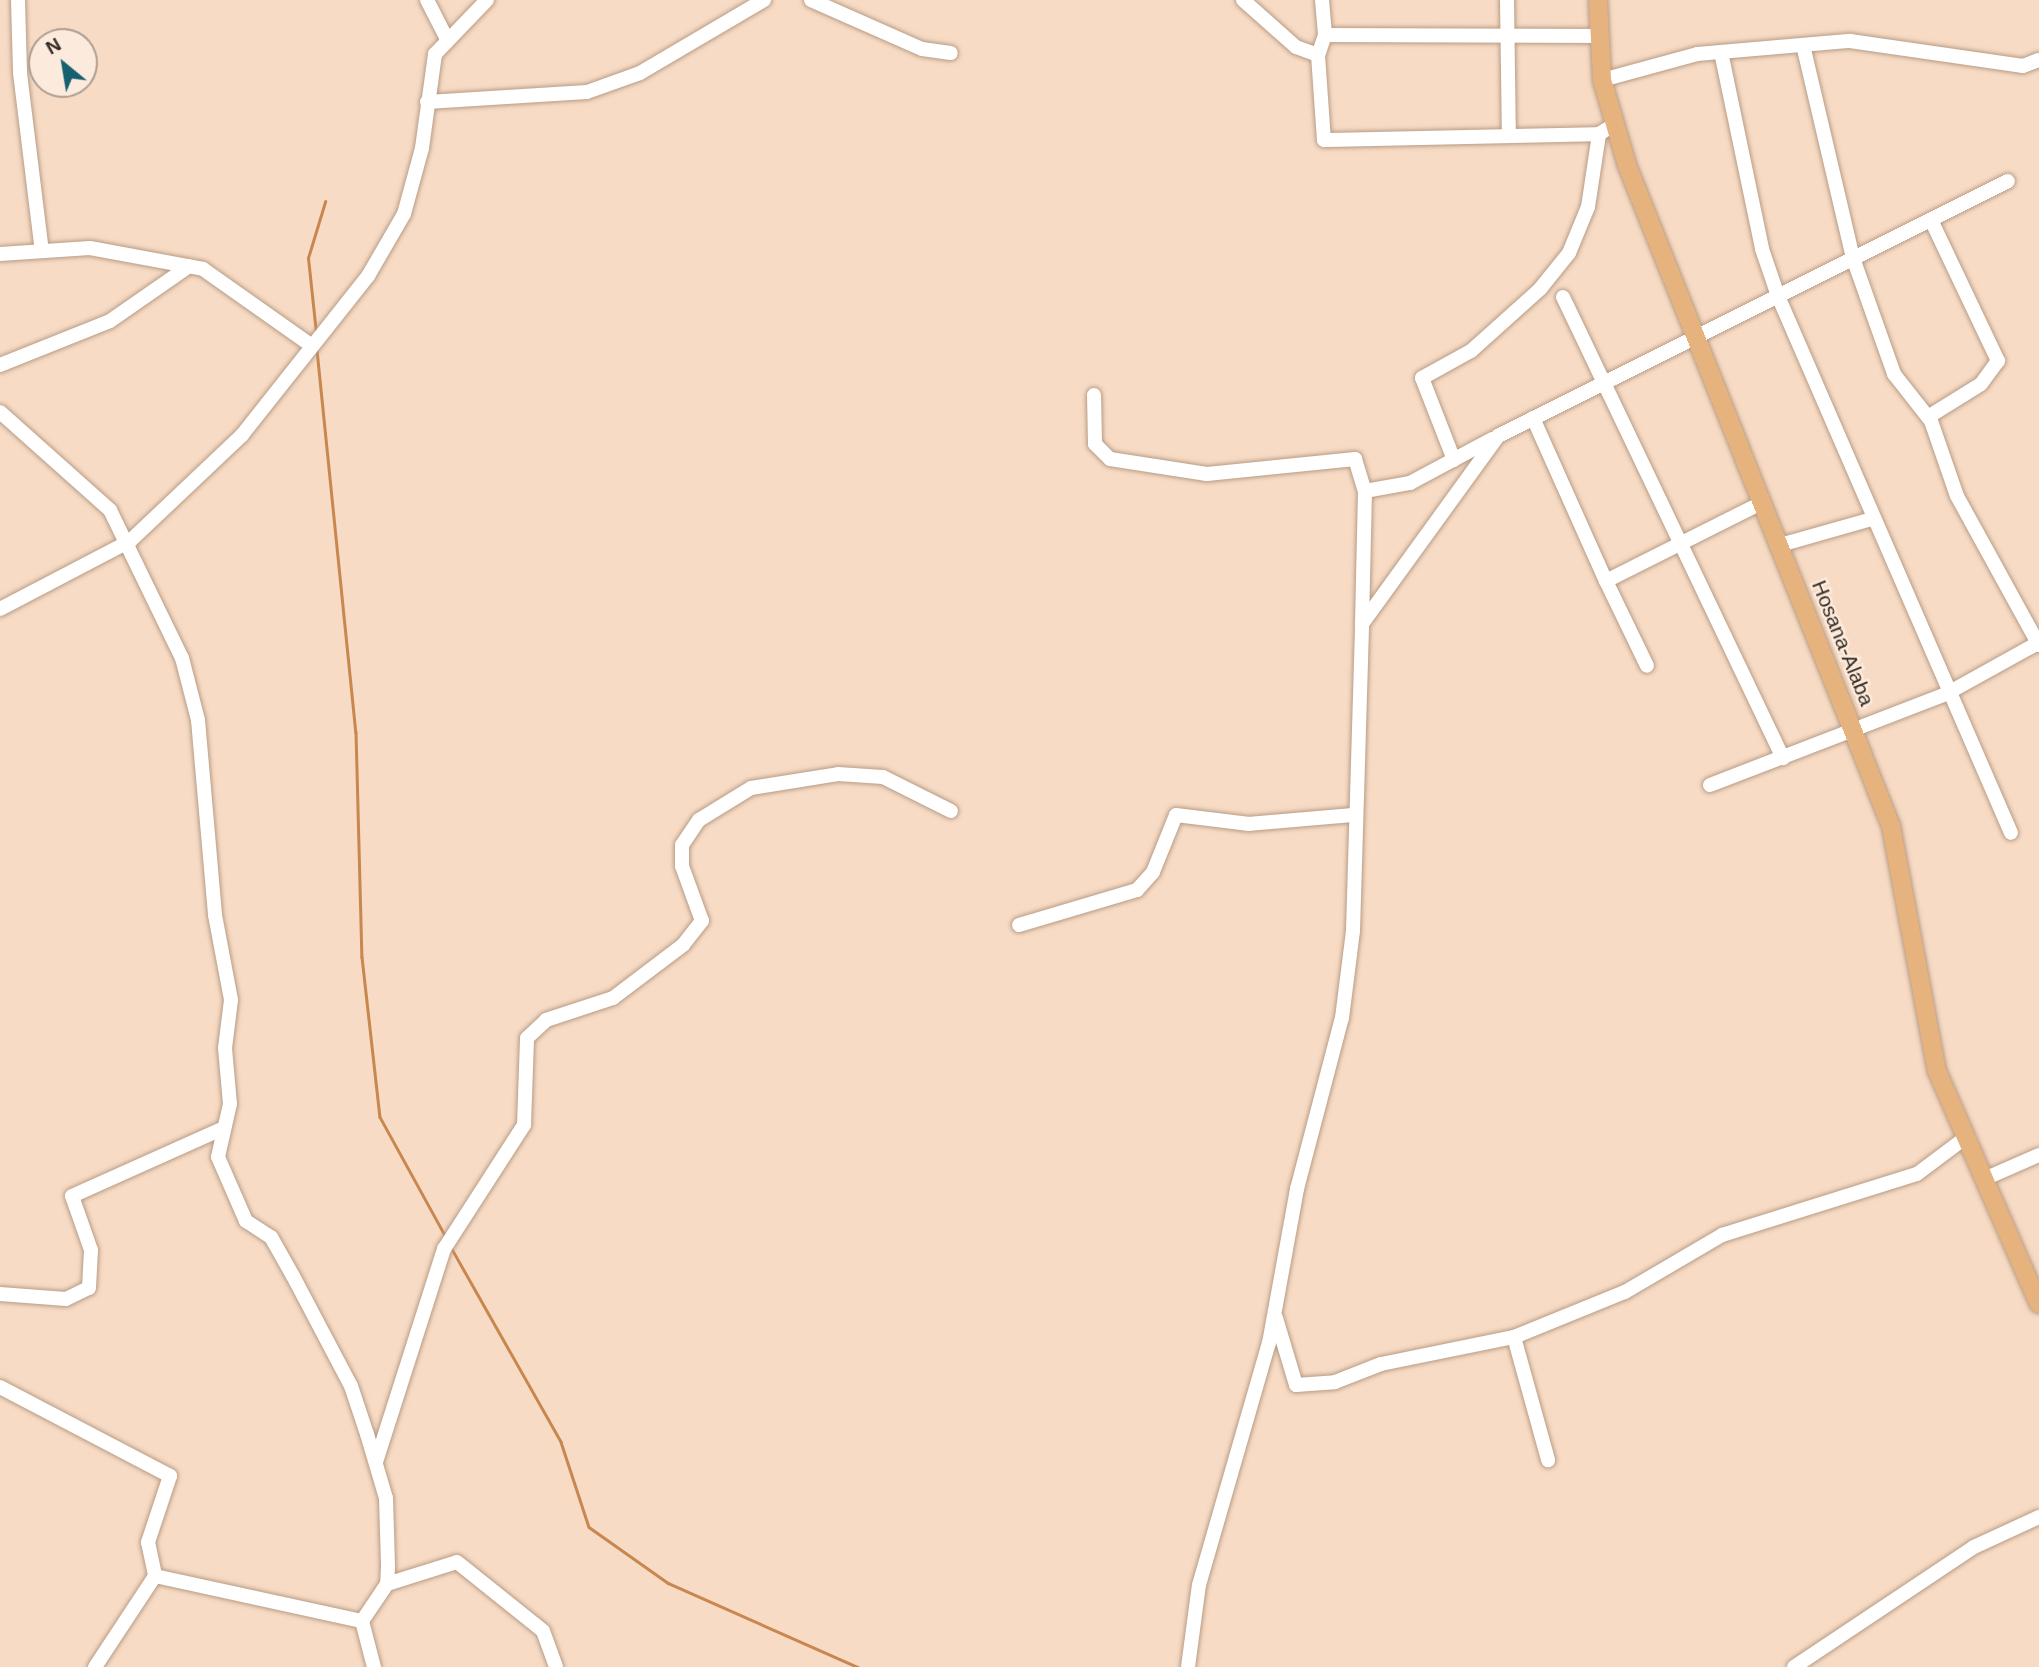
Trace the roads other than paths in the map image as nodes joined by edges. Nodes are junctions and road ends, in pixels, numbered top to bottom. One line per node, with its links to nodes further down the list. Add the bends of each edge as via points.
1 (18, 0): 28 (street, via 20,73)
2 (426, 0): 13 (street)
3 (487, 0): 13 (street)
4 (764, 0): 22 (street, via 640,74 587,92)
5 (811, 0): 15 (street, via 922,49)
6 (1243, 0): 17 (street, via 1296,47)
7 (1322, 0): 10 (street)
8 (1507, 0): 11 (street)
9 (1598, 0): 12 (main road, Hosana-Alaba)
10 (1325, 35): 11 (street); 17 (street)
11 (1508, 35): 12 (street); 25 (street)
12 (1598, 36): 21 (main road, Hosana-Alaba)
13 (447, 39): 22 (street, via 435,54)
14 (1803, 45): 16 (street); 19 (street, via 1872,41); 30 (street)
15 (951, 52)
16 (1721, 52): 21 (street); 32 (street, via 1762,249)
17 (1318, 55): 25 (street, via 1324,140)
18 (2039, 60): 19 (street)
19 (2023, 66): 20 (street)
20 (2039, 72)
21 (1602, 80): 23 (main road, Hosana-Alaba)
22 (427, 102): 35 (street, via 404,214 368,276)
23 (1615, 124): 24 (street); 34 (main road, Hosana-Alaba)
24 (1599, 134): 25 (street); 43 (street, via 1588,207 1569,253 1540,289 1471,351 1422,377)
25 (1509, 135)
26 (2008, 181): 27 (street)
27 (1932, 222): 30 (street); 40 (street, via 1998,361 1981,384)
28 (42, 251): 29 (street); 31 (street, via 90,247)
29 (0, 254)
30 (1853, 258): 32 (street); 40 (street, via 1894,374)
31 (189, 266): 35 (street, via 259,304); 36 (street, via 110,321)
32 (1778, 296): 34 (street); 46 (street)
33 (1563, 297): 37 (street)
34 (1698, 337): 37 (street); 45 (main road, Hosana-Alaba)
35 (312, 346): 47 (street, via 242,435)
36 (0, 365)
37 (1606, 381): 41 (street); 48 (street)
38 (1094, 395): 44 (street, via 1095,443 1110,459 1207,474 1355,459)
39 (0, 412): 47 (street, via 83,481)
40 (1927, 417): 53 (street, via 1957,496)
41 (1533, 418): 42 (street); 50 (street)
42 (1498, 436): 43 (street); 52 (street)
43 (1454, 460): 44 (street, via 1410,483)
44 (1366, 491): 52 (street)
45 (1763, 502): 48 (street); 49 (main road, Hosana-Alaba)
46 (1872, 519): 49 (street); 55 (street)
47 (130, 541): 51 (street); 63 (street, via 182,658 198,720 215,915 231,1000 225,1048 229,1104)
48 (1683, 543): 50 (street); 57 (street)
49 (1780, 545): 56 (main road, Hosana-Alaba)
50 (1606, 581): 54 (street)
51 (0, 609)
52 (1362, 624): 60 (street, via 1363,737)
53 (2039, 644): 55 (street)
54 (1647, 666)
55 (1946, 694): 56 (street); 61 (street)
56 (1854, 732): 57 (street); 64 (main road, Hosana-Alaba, via 1902,862 1928,1032)
57 (1783, 758): 58 (street)
58 (1710, 785)
59 (951, 811): 73 (street, via 883,777 838,774 751,788 699,820 682,845 682,866 702,921 683,945 613,998 546,1020 527,1038 524,1125 444,1249)
60 (1355, 815): 62 (street, via 1249,824 1176,815 1153,872 1137,890); 69 (street, via 1353,931 1342,1018 1297,1189)
61 (2011, 833)
62 (1019, 925)
63 (222, 1129): 67 (street, via 72,1196 91,1250 89,1288 66,1299); 73 (street, via 218,1157 230,1193 246,1221 271,1237 293,1276 351,1385)
64 (1965, 1138): 66 (main road, Hosana-Alaba); 70 (street, via 1917,1174 1722,1235 1625,1292)
65 (2039, 1154): 66 (street)
66 (1984, 1179): 68 (main road, Hosana-Alaba)
67 (0, 1294)
68 (2039, 1304)
69 (1274, 1314): 70 (street, via 1296,1385 1335,1382 1381,1364); 81 (street, via 1199,1585)
70 (1514, 1337): 72 (street)
71 (0, 1387): 75 (street, via 170,1476 148,1542)
72 (1548, 1460)
73 (376, 1462): 76 (street, via 386,1498)
74 (2039, 1517): 82 (street, via 1974,1546)
75 (155, 1576): 77 (street); 78 (street)
76 (387, 1584): 77 (street); 80 (street, via 457,1562 543,1631)
77 (362, 1621): 79 (street)
78 (95, 1667)
79 (374, 1667)
80 (556, 1667)
81 (1188, 1667)
82 (1794, 1667)

